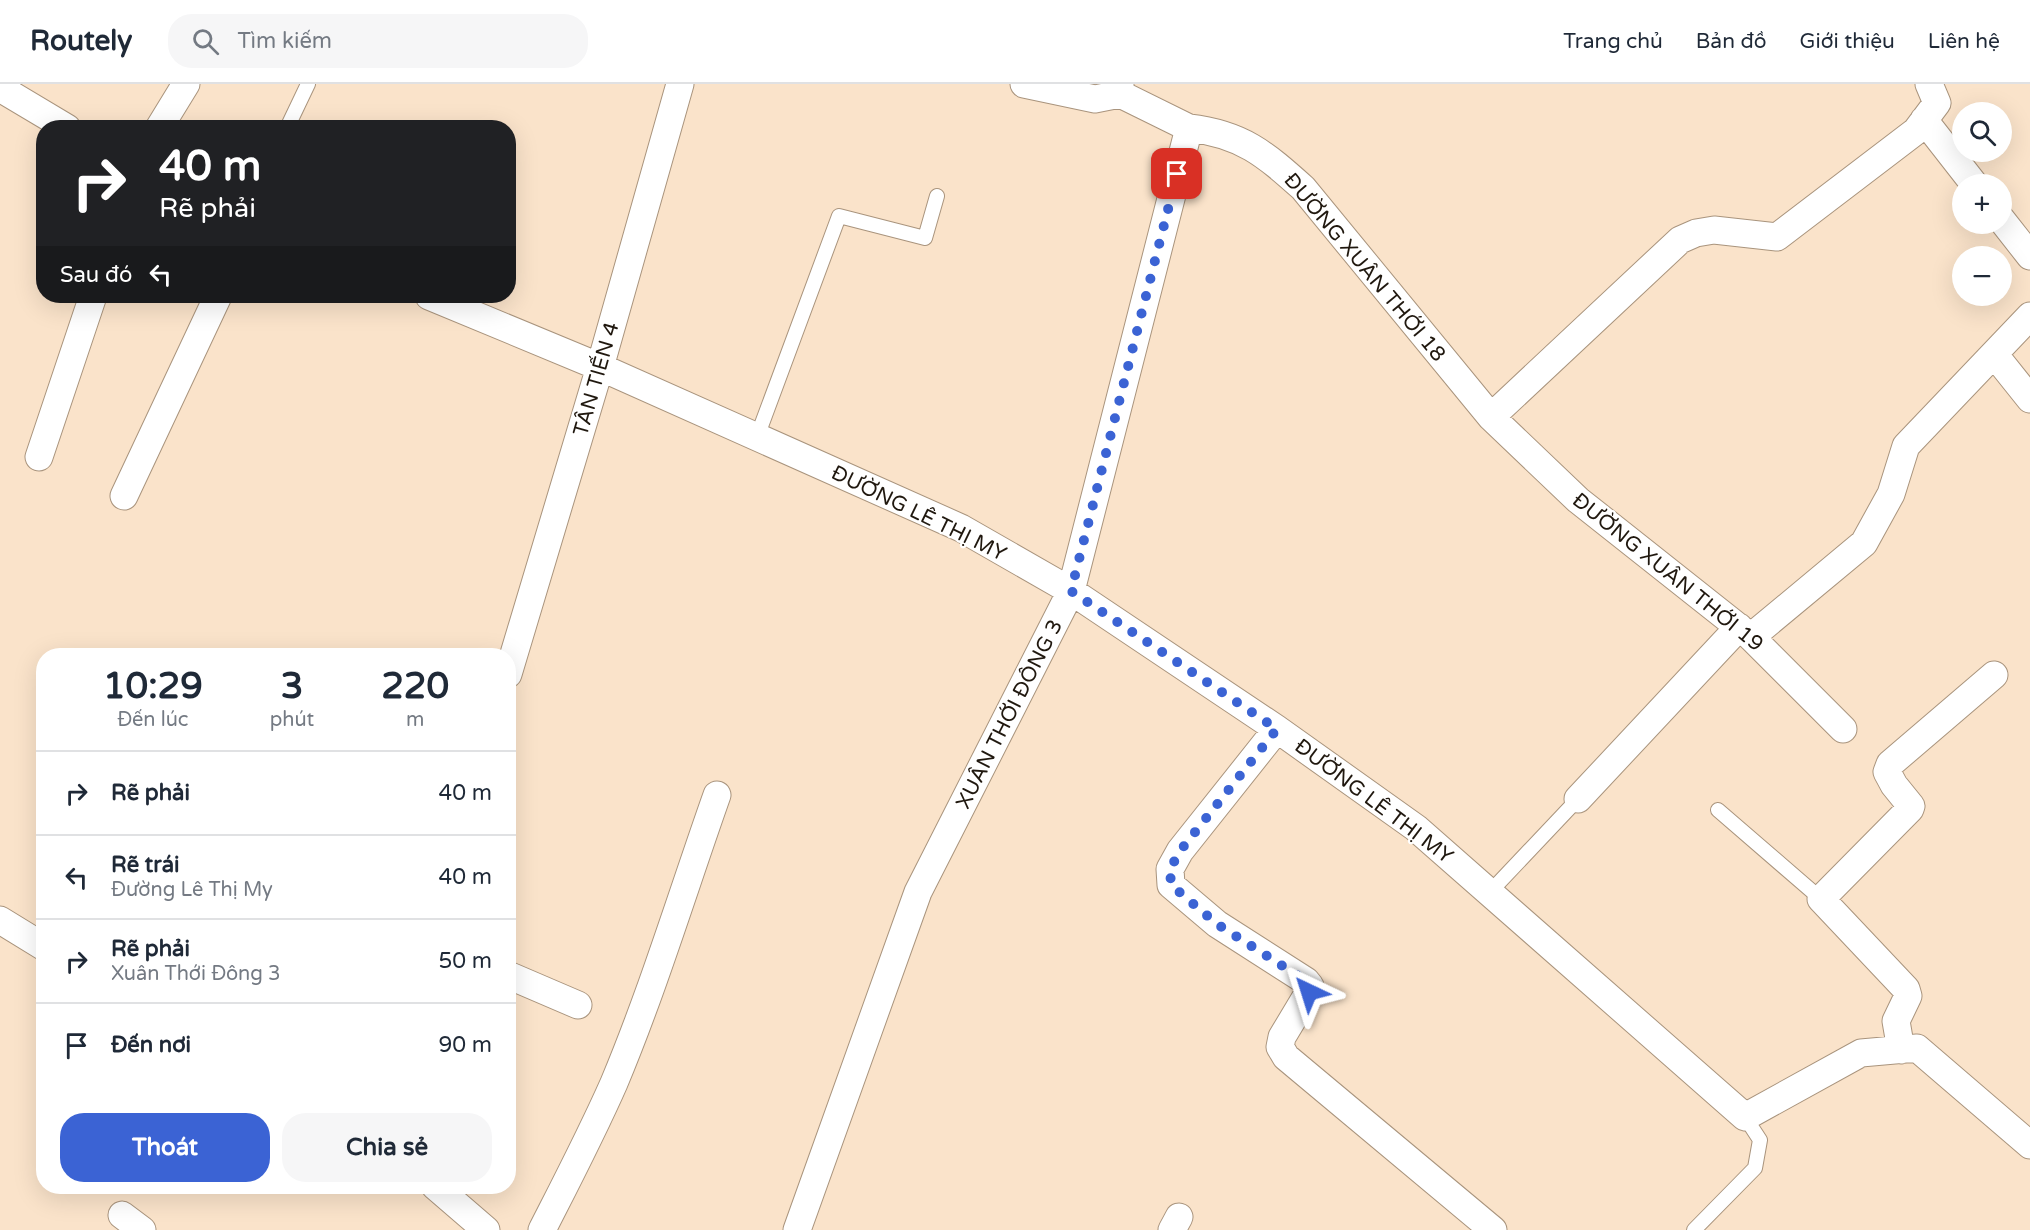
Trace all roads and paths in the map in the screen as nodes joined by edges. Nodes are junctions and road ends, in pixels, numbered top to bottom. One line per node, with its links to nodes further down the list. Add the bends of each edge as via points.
1 (186, 84): 9 (street)
2 (308, 84): 10 (lane)
3 (680, 84): 22 (street, TÂN TIẾN 4)
4 (1024, 84): 7 (street, via 1095,99)
5 (1929, 84): 11 (street, via 1937,103)
6 (0, 88): 8 (street)
7 (1120, 89): 12 (street)
8 (54, 120)
9 (164, 120)
10 (291, 120)
11 (1924, 120): 13 (street); 24 (street, via 1916,131 1777,237 1714,230 1680,240)
12 (1189, 128): 24 (street, ĐƯỜNG XUÂN THỚI 18, via 1229,135 1252,146 1303,188); 28 (street, XUÂN THỚI ĐÔNG 3)
13 (1966, 174)
14 (938, 196): 25 (lane, via 925,238 838,216)
15 (2012, 233): 16 (street)
16 (2030, 256)
17 (91, 303): 26 (street)
18 (215, 303): 27 (street)
19 (446, 303): 22 (street, ĐƯỜNG LÊ THỊ MY)
20 (2030, 316): 21 (street)
21 (1994, 354): 23 (street); 29 (street, via 1906,446 1891,494 1864,543)
22 (600, 367): 25 (street, ĐƯỜNG LÊ THỊ MY); 30 (street, TÂN TIẾN 4)
23 (2030, 399)
24 (1491, 417): 29 (street, ĐƯỜNG XUÂN THỚI 19, via 1578,500)
25 (757, 437): 28 (street, ĐƯỜNG LÊ THỊ MY, via 961,528)
26 (39, 457)
27 (124, 496)
28 (1071, 591): 32 (street, ĐƯỜNG LÊ THỊ MY); 49 (street, XUÂN THỚI ĐÔNG 3, via 918,892)
29 (1745, 632): 33 (street, ĐƯỜNG XUÂN THỚI 19); 35 (street)
30 (516, 648)
31 (1994, 675): 38 (street, via 1890,764 1887,772 1910,809)
32 (1277, 729): 37 (street, ĐƯỜNG LÊ THỊ MY, via 1416,828); 50 (street, via 1180,851 1170,869 1171,885 1217,924 1310,986 1282,1037 1280,1047 1286,1057)
33 (1843, 729)
34 (717, 795): 48 (street, via 614,1082)
35 (1578, 799): 37 (lane)
36 (1718, 810): 38 (lane)
37 (1490, 892): 44 (street, ĐƯỜNG LÊ THỊ MY)
38 (1821, 899): 43 (street, via 1906,989 1908,996 1896,1021)
39 (0, 920): 40 (street)
40 (36, 941)
41 (516, 978): 42 (street)
42 (578, 1005)
43 (1901, 1050): 44 (street, via 1860,1053); 45 (street, via 1917,1048)
44 (1745, 1117): 51 (lane, via 1760,1140 1755,1168)
45 (2030, 1145)
46 (444, 1194): 47 (street)
47 (486, 1230)
48 (542, 1230)
49 (797, 1230)
50 (1493, 1230)
51 (1694, 1230)

